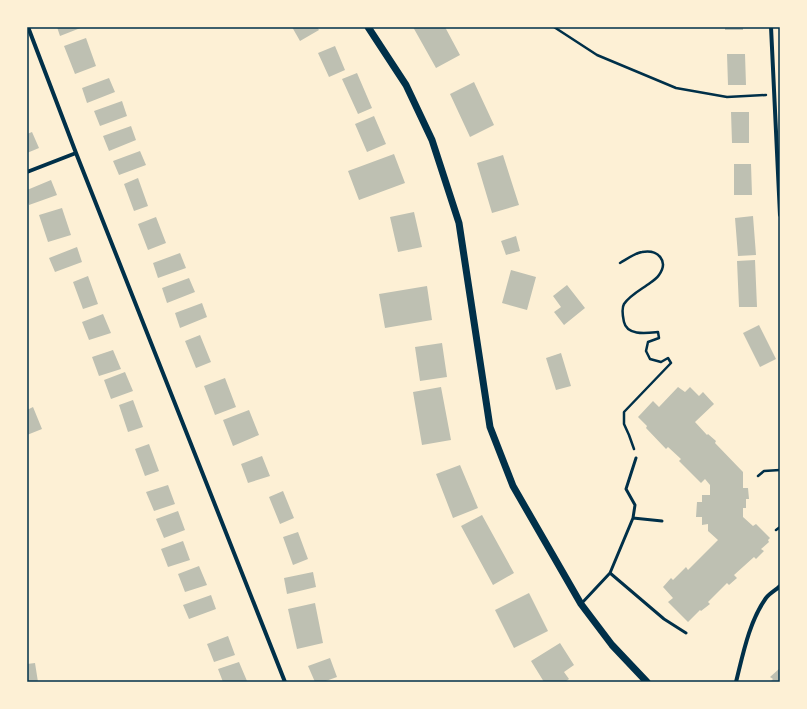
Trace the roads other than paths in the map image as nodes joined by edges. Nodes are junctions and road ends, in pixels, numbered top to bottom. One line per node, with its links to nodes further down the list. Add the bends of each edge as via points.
1 (28, 27): 4 (street)
2 (368, 27): 12 (street, via 406,85 429,133 459,223 490,427 500,456 513,486)
3 (772, 27): 6 (street)
4 (76, 153): 5 (street); 14 (street)
5 (27, 172)
6 (780, 215)
7 (636, 458): 8 (lane, via 626,489 635,505)
8 (633, 518): 9 (lane); 10 (lane)
9 (662, 521)
10 (610, 573): 12 (lane); 13 (lane, via 664,619)
11 (780, 586): 16 (street, via 767,597 757,614)
12 (581, 604): 15 (street, via 612,645)
13 (686, 633)
14 (285, 682)
15 (648, 682)
16 (736, 682)

